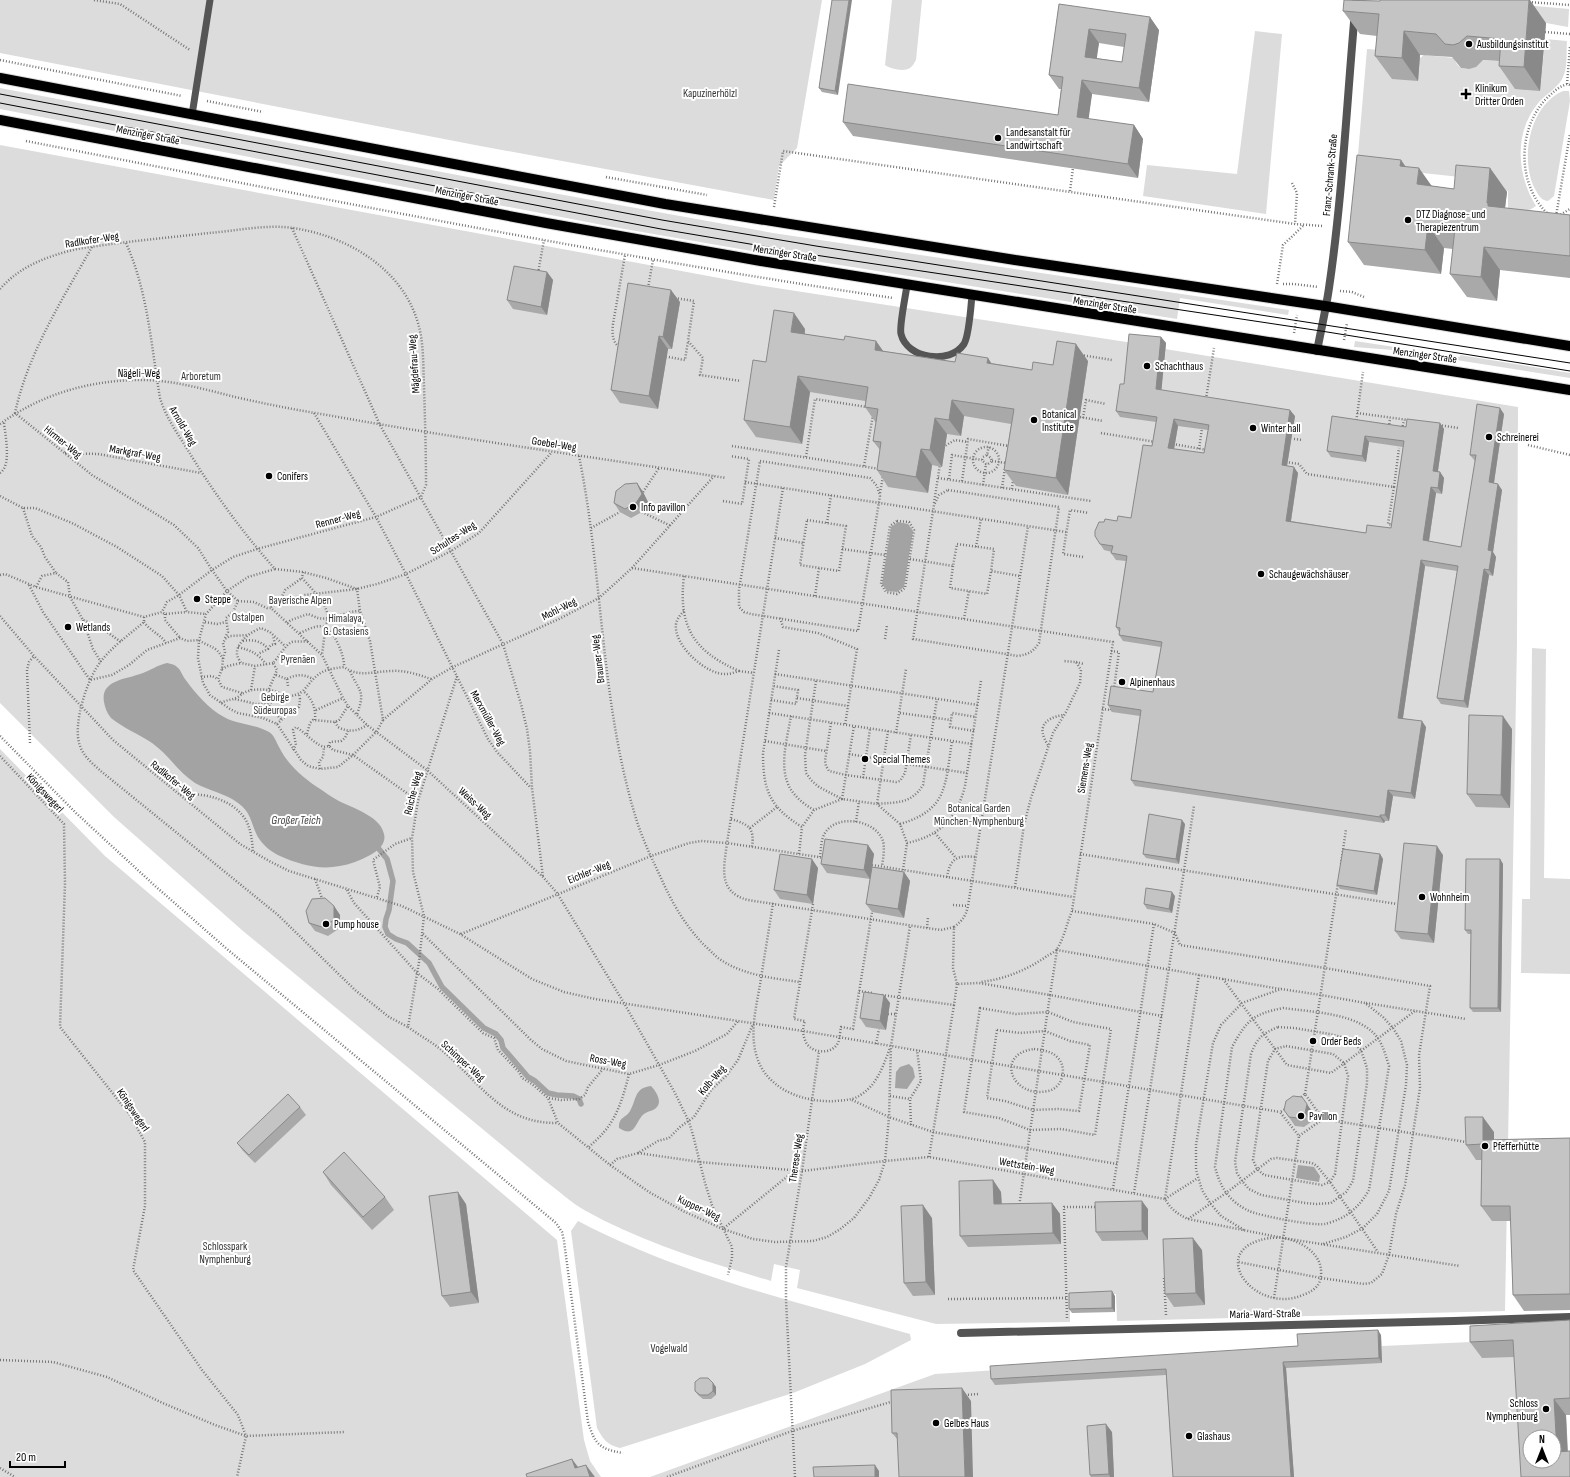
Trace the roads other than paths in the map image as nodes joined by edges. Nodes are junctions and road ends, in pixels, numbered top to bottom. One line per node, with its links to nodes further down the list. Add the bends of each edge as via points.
1 (210, 0): 4 (lane)
2 (1356, 0): 8 (street, Franz-Schrank-Straße, via 1336,227)
3 (0, 78): 4 (main road)
4 (192, 114): 8 (main road, via 672,205)
5 (0, 120): 6 (main road, Menzinger Straße, via 546,223)
6 (907, 285): 7 (main road, Menzinger Straße); 7 (lane, via 900,333 905,343 913,349 932,356 942,357 951,354 960,349 965,342)
7 (972, 295): 10 (main road, Menzinger Straße)
8 (1325, 306): 9 (main road); 10 (street, Franz-Schrank-Straße)
9 (1570, 346)
10 (1317, 351): 11 (main road, Menzinger Straße)
11 (1570, 390)
12 (1570, 1317): 13 (street, Maria-Ward-Straße)
13 (961, 1333)

